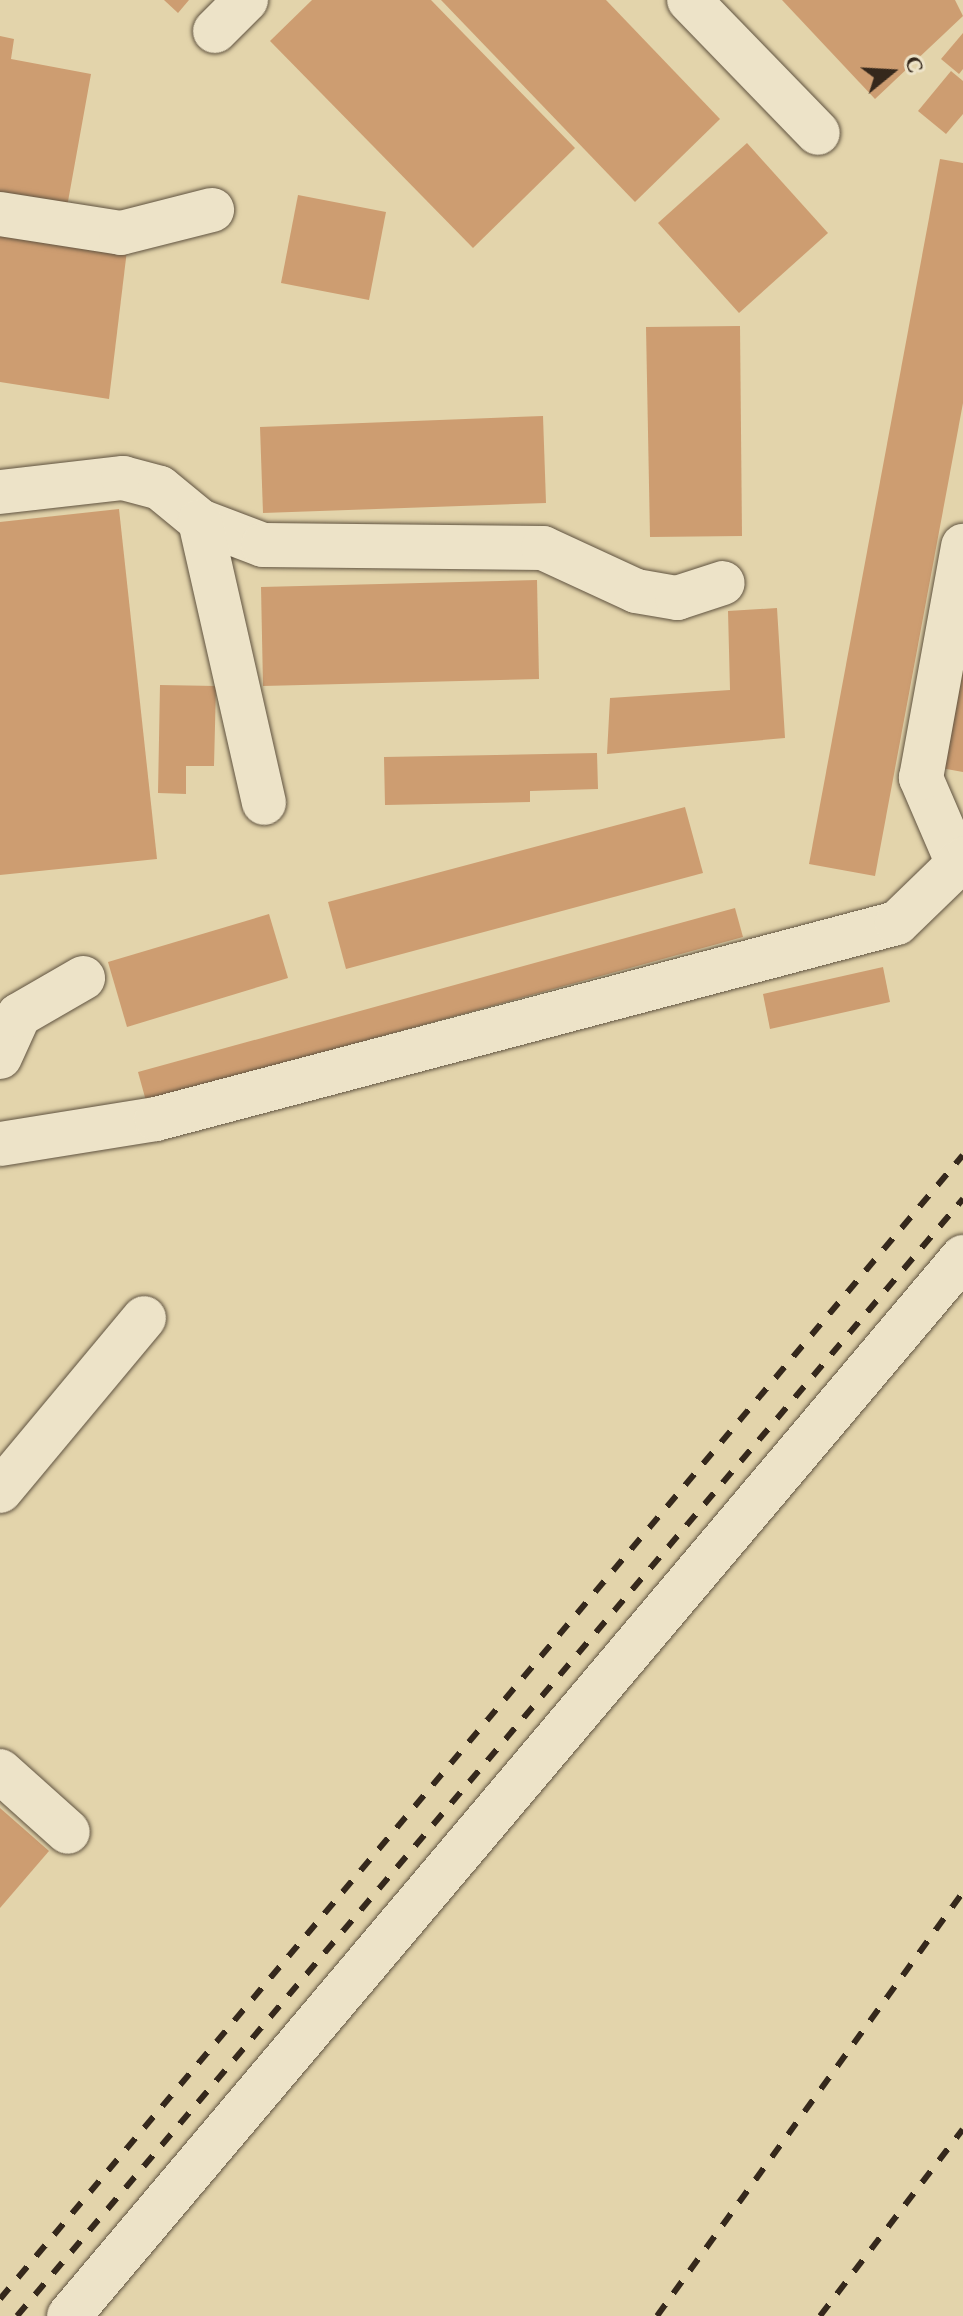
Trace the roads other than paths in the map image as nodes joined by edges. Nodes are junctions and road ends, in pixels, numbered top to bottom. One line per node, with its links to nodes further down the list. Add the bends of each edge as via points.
1 (246, 0): 3 (lane)
2 (689, 0): 4 (lane)
3 (215, 31)
4 (818, 133)
5 (212, 210): 6 (lane, via 121,233)
6 (0, 214)
7 (0, 492): 8 (lane, via 123,478 160,488)
8 (200, 521): 10 (lane, via 263,545 543,548 636,591 677,598); 11 (lane)
9 (963, 546): 12 (lane, via 921,778)
10 (723, 583)
11 (264, 803)
12 (961, 861): 15 (lane, via 897,923 156,1119)
13 (83, 978): 14 (lane, via 19,1015)
14 (0, 1057)
15 (0, 1144)
16 (963, 1257): 21 (lane)
17 (144, 1318): 18 (lane)
18 (0, 1491)
19 (0, 1771): 20 (lane)
20 (68, 1832)
21 (69, 2316)

